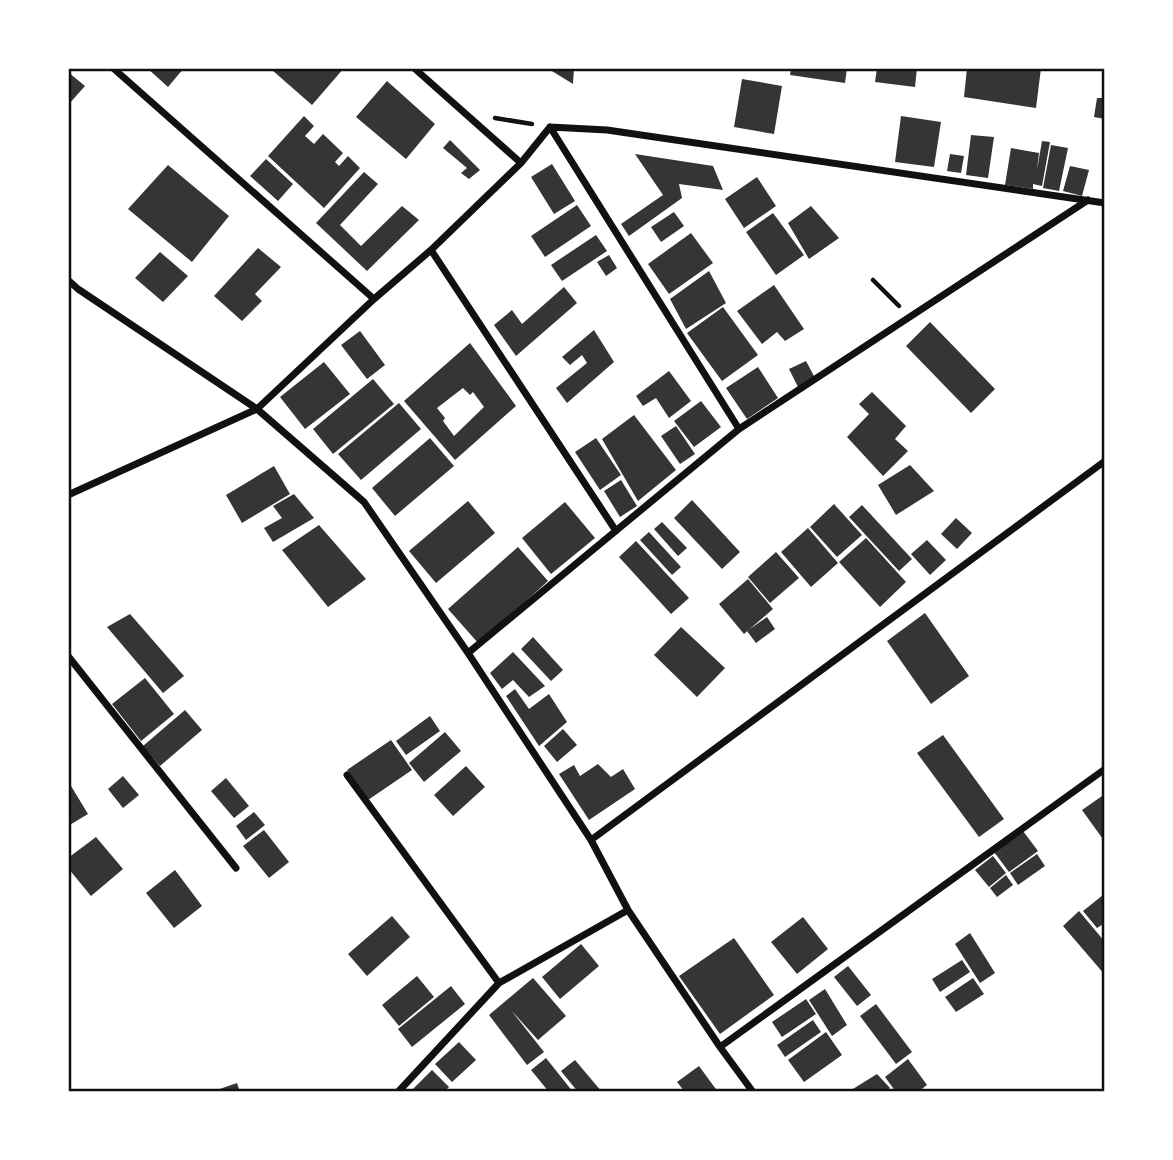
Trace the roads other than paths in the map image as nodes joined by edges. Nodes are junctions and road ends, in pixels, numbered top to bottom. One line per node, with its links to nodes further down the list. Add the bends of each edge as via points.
1 (113, 68): 9 (street)
2 (414, 68): 4 (street)
3 (550, 127): 4 (street); 5 (street, via 607,130); 11 (street)
4 (521, 163): 7 (street)
5 (1088, 200): 6 (street); 11 (street)
6 (1105, 203)
7 (431, 250): 9 (street); 14 (street)
8 (68, 280): 10 (street)
9 (374, 299): 10 (street)
10 (257, 409): 13 (street); 15 (street, via 364,502)
11 (739, 429): 14 (street)
12 (1105, 461): 19 (street)
13 (68, 495)
14 (616, 531): 15 (street)
15 (468, 653): 19 (street)
16 (68, 656): 20 (street)
17 (1105, 769): 23 (street)
18 (347, 775): 22 (street)
19 (591, 840): 21 (street)
20 (236, 869)
21 (628, 911): 22 (street); 23 (street)
22 (499, 983): 24 (street)
23 (720, 1047): 25 (street)
24 (398, 1092)
25 (754, 1092)

